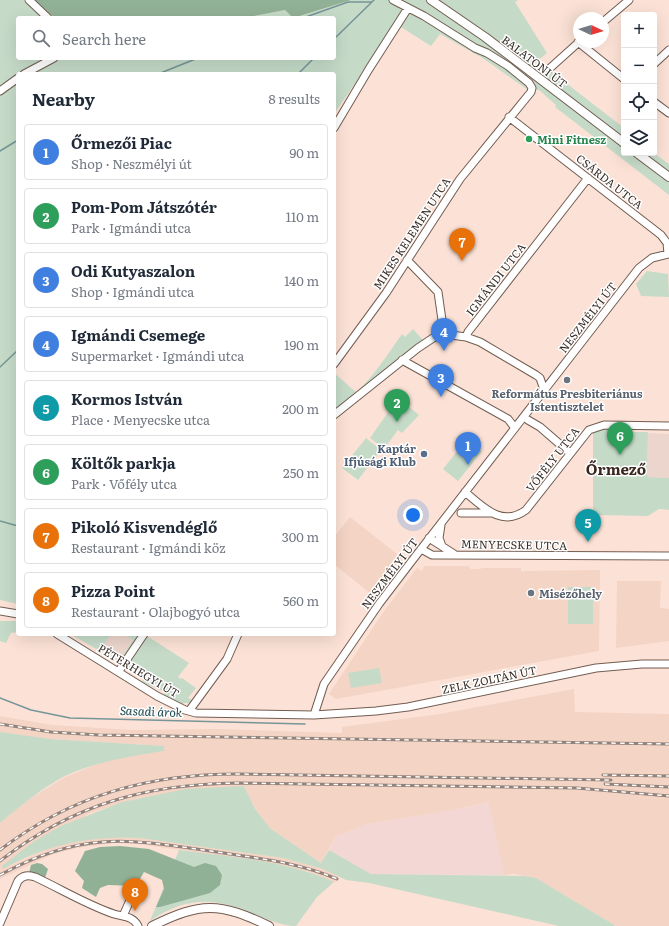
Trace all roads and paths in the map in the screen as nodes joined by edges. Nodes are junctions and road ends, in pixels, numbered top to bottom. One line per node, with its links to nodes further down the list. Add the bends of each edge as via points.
1 (29, 0): 6 (street)
2 (393, 0): 5 (street)
3 (431, 0): 11 (main road, BALATONI ÚT)
4 (629, 0): 7 (street)
5 (408, 8): 14 (street); 23 (street)
6 (46, 16)
7 (609, 17)
8 (573, 47): 15 (street)
9 (586, 48): 17 (street)
10 (669, 50): 13 (street)
11 (508, 54): 14 (street); 24 (main road, BALATONI ÚT)
12 (50, 60): 16 (street)
13 (657, 61)
14 (501, 62): 22 (street, MIKES KELEMEN UTCA, via 532,88)
15 (549, 69)
16 (28, 72)
17 (621, 77)
18 (16, 79): 19 (street)
19 (0, 91)
20 (657, 104): 21 (street)
21 (669, 113)
22 (509, 117): 27 (street, CSÁRDA UTCA); 29 (street, MIKES KELEMEN UTCA, via 460,179)
23 (336, 125)
24 (621, 141)
25 (641, 156): 26 (main road)
26 (669, 177)
27 (588, 178): 28 (street, CSÁRDA UTCA, via 661,235 667,243); 31 (street, IGMÁNDI UTCA, via 471,327)
28 (668, 254): 35 (street, NESZMÉLYI ÚT, via 652,258 639,268)
29 (407, 260): 30 (street, via 438,292); 33 (street, MIKES KELEMEN UTCA)
30 (444, 334): 31 (street); 32 (street, via 433,338)
31 (466, 337): 34 (street, via 480,342)
32 (402, 360): 37 (street); 40 (street, via 508,419)
33 (336, 361)
34 (540, 378): 35 (street); 36 (street)
35 (553, 380): 36 (street, NESZMÉLYI ÚT)
36 (544, 390): 40 (street, NESZMÉLYI ÚT)
37 (336, 413)
38 (528, 420): 41 (street)
39 (669, 426): 41 (street, VŐFÉLY UTCA, via 597,426 589,430)
40 (515, 428): 42 (street, NESZMÉLYI ÚT)
41 (570, 453): 44 (street, VŐFÉLY UTCA, via 522,513 514,516 497,516)
42 (465, 492): 44 (street); 45 (street, NESZMÉLYI ÚT)
43 (461, 513): 44 (street)
44 (490, 513)
45 (441, 522): 46 (street, NESZMÉLYI ÚT); 47 (street, via 439,538)
46 (429, 538): 47 (street, MENYECSKE UTCA); 48 (street, NESZMÉLYI ÚT)
47 (442, 546): 49 (street, MENYECSKE UTCA)
48 (421, 549): 49 (street, MENYECSKE UTCA, via 432,555); 59 (street, NESZMÉLYI ÚT, via 379,604 324,684)
49 (454, 554): 50 (street, MENYECSKE UTCA)
50 (669, 556)
51 (0, 611): 52 (street)
52 (16, 614)
53 (60, 636): 57 (street, PÉTERHEGYI ÚT)
54 (143, 636): 57 (street)
55 (237, 636): 58 (street, via 227,659)
56 (669, 664): 59 (street, ZELK ZOLTÁN ÚT, via 596,668 408,707)
57 (119, 671): 58 (street, PÉTERHEGYI ÚT, via 157,696)
58 (189, 711): 59 (street)
59 (314, 714)
60 (131, 898): 61 (street)
61 (123, 916): 62 (street, via 107,912 35,877 23,877 16,884); 64 (street, via 132,919)
62 (0, 923)
63 (157, 925): 65 (main road, via 184,912 215,907 242,913)
64 (138, 926)
65 (269, 926)

